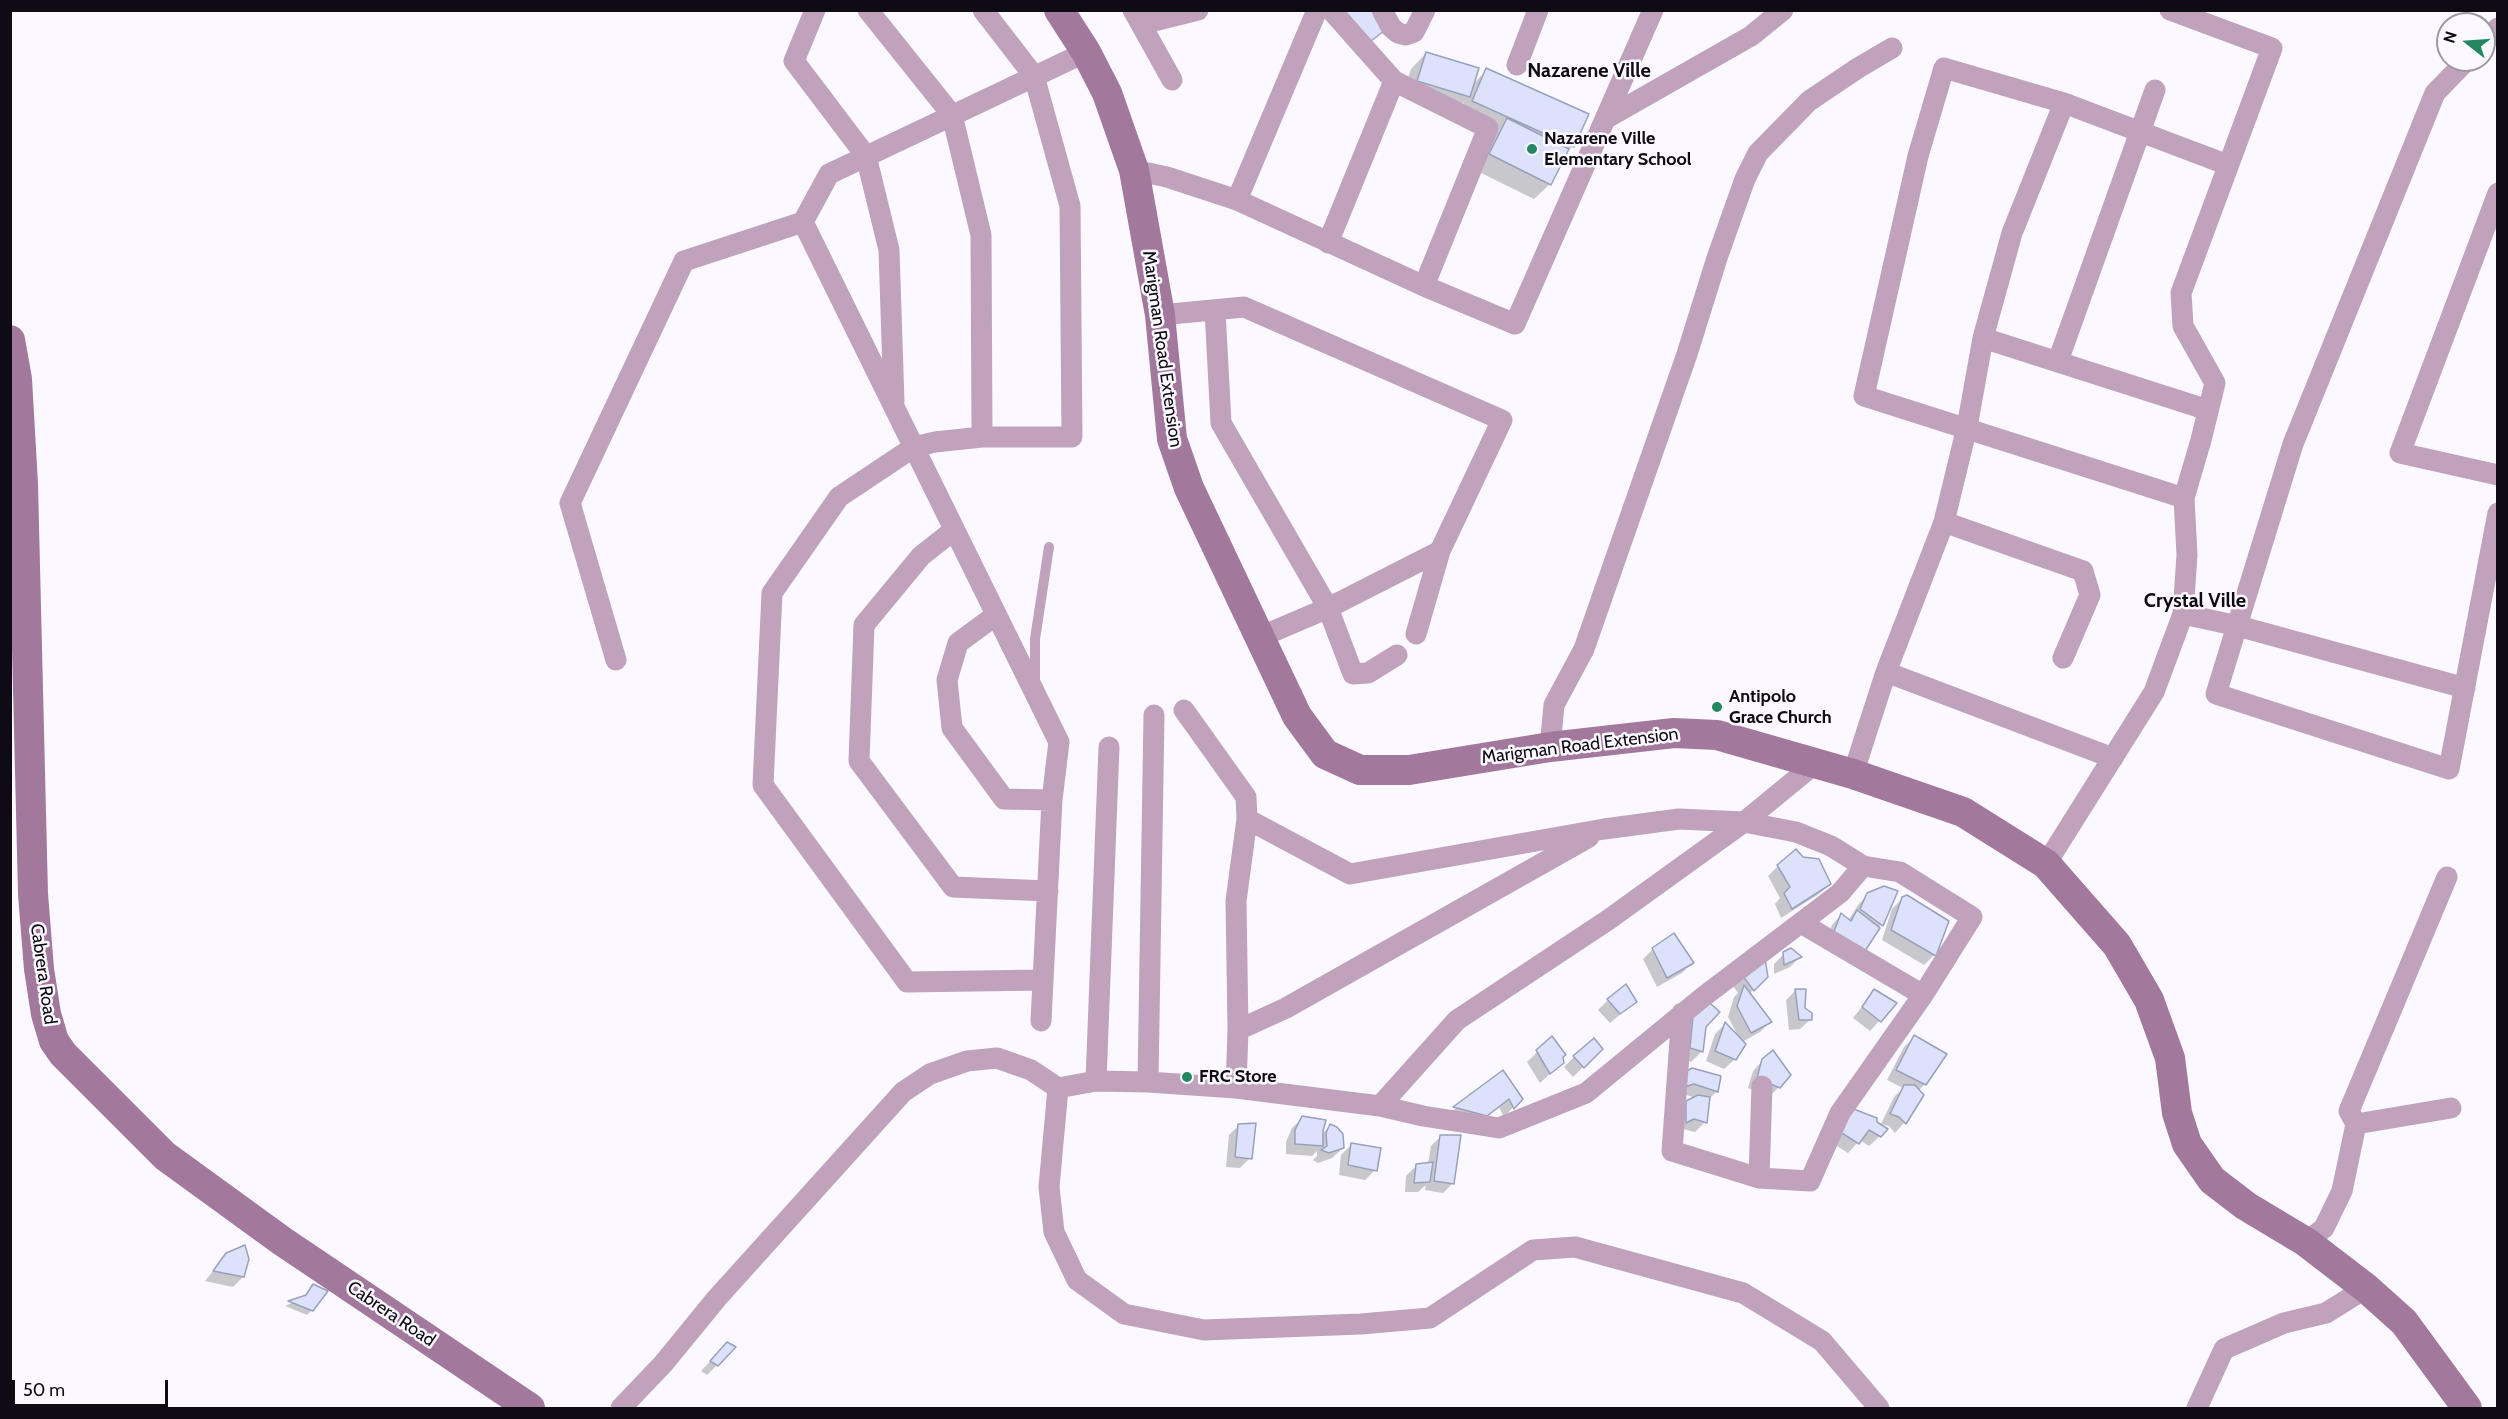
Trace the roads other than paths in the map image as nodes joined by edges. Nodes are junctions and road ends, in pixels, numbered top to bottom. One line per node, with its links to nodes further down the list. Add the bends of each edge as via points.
1 (814, 10): 28 (street, via 794,61)
2 (868, 10): 25 (street)
3 (983, 10): 20 (street)
4 (1059, 10): 17 (street, Marigman Road Extension)
5 (1198, 10): 15 (street)
6 (1317, 10): 32 (street)
7 (1331, 10): 22 (street)
8 (1383, 10): 9 (street, via 1392,27 1406,35 1419,26)
9 (1425, 10)
10 (1538, 10): 18 (street)
11 (1653, 10): 26 (street)
12 (1784, 10): 26 (street, via 1751,36)
13 (2170, 10): 14 (street)
14 (2199, 15): 29 (street, via 2272,48)
15 (1137, 17): 21 (street)
16 (1892, 48): 69 (street, via 1809,101 1764,146 1745,179 1584,649 1554,705)
17 (1086, 52): 20 (street); 30 (street, Marigman Road Extension, via 1107,93)
18 (1517, 65)
19 (2455, 72): 57 (street, via 2435,93 2293,444)
20 (1034, 76): 25 (street); 44 (street, via 1070,206 1072,437)
21 (1172, 81)
22 (1394, 81): 34 (street); 35 (street, via 1488,128)
23 (2155, 90): 27 (street)
24 (2064, 104): 27 (street); 38 (street, via 2012,233); 43 (street, via 1944,68 1918,156 1864,396)
25 (952, 115): 28 (street); 44 (street, via 981,236)
26 (1607, 118): 35 (street, via 1515,324)
27 (2140, 132): 29 (street); 40 (street)
28 (866, 156): 33 (street, via 829,174); 41 (street, via 889,250)
29 (2228, 165): 42 (street, via 2181,293 2183,326 2215,382)
30 (1134, 170): 32 (street); 37 (street, Marigman Road Extension)
31 (2498, 193): 46 (street, via 2400,453)
32 (1237, 200): 34 (street)
33 (802, 222): 41 (street); 62 (street, via 684,261 570,503)
34 (1328, 243): 35 (street)
35 (1424, 286)
36 (1215, 310): 37 (street); 52 (street, via 1244,307 1502,420); 53 (street, via 1221,423)
37 (1160, 315): 59 (street, Marigman Road Extension, via 1172,439 1189,488)
38 (1983, 338): 40 (street); 43 (street)
39 (10, 340): 56 (street, Cabrera Road, via 18,391)
40 (2058, 361): 42 (street)
41 (895, 410): 45 (street)
42 (2208, 410): 47 (street)
43 (1967, 427): 47 (street); 49 (street)
44 (982, 437): 45 (street)
45 (914, 447): 50 (street); 82 (street, via 839,497 772,593 764,784 907,982)
46 (2498, 475)
47 (2184, 498): 54 (street, via 2187,555)
48 (2498, 513): 64 (street)
49 (1944, 522): 61 (street, via 2083,571 2090,595); 63 (street)
50 (954, 530): 55 (street); 80 (street, via 921,556 864,625 859,761 953,887)
51 (1049, 547): 65 (lane, via 1035,639)
52 (1440, 551): 53 (street); 58 (street)
53 (1328, 608): 59 (street); 60 (street, via 1353,674 1368,674)
54 (2183, 614): 57 (street); 70 (street, via 2154,692)
55 (996, 615): 65 (street); 73 (street, via 958,643 947,680 952,728 1005,799)
56 (19, 623): 98 (street, Cabrera Road, via 39,969 54,1041 165,1156 266,1230)
57 (2238, 626): 64 (street); 64 (street, via 2216,694 2448,769)
58 (1416, 634)
59 (1260, 637): 69 (street, Marigman Road Extension, via 1297,716 1325,754 1360,770 1409,770)
60 (1397, 655)
61 (2062, 658)
62 (616, 660)
63 (1886, 672): 70 (street); 72 (street)
64 (2465, 688)
65 (1035, 692): 73 (street, via 1059,742)
66 (1184, 710): 74 (street, via 1246,796)
67 (1154, 715): 88 (street)
68 (1109, 747): 87 (street)
69 (1550, 747): 71 (street, Marigman Road Extension, via 1674,733 1718,735)
70 (2114, 758): 77 (street)
71 (1816, 763): 72 (street, Marigman Road Extension); 75 (street)
72 (1853, 774): 77 (street, Marigman Road Extension, via 1963,812)
73 (1052, 800): 80 (street)
74 (1247, 819): 76 (street, via 1350,874); 86 (street, via 1236,901)
75 (1744, 822): 76 (street, via 1678,819); 78 (street, via 1796,832 1831,846); 92 (street, via 1608,920 1457,1020)
76 (1604, 829): 86 (street, via 1286,1008)
77 (2046, 864): 96 (street, Marigman Road Extension, via 2117,945 2150,1000 2170,1058 2177,1113 2187,1144 2212,1180)
78 (1863, 866): 81 (street, via 1840,893); 83 (street, via 1899,872 1972,917)
79 (2447, 877): 94 (street, via 2349,1110)
80 (1048, 891): 82 (street)
81 (1801, 924): 83 (street); 84 (street)
82 (1043, 980): 85 (street)
83 (1923, 995): 95 (street, via 1840,1113 1810,1181)
84 (1682, 1013): 92 (street, via 1586,1093 1498,1128); 95 (street, via 1672,1151)
85 (1041, 1021)
86 (1238, 1030): 91 (street)
87 (1096, 1081): 88 (street); 90 (street)
88 (1148, 1082): 91 (street)
89 (1762, 1086): 95 (street)
90 (1058, 1088): 99 (street, via 1031,1070 997,1058 967,1060 930,1074 903,1092); 100 (street, via 1049,1187 1054,1232 1077,1280 1124,1314 1204,1330 1430,1318 1533,1250 1575,1247 1743,1293 1822,1341)
91 (1236, 1088): 92 (street)
92 (1380, 1106)
93 (2451, 1108): 94 (street)
94 (2356, 1124): 96 (street, via 2342,1191 2324,1228)
95 (1759, 1178)
96 (2306, 1242): 97 (street, Marigman Road Extension)
97 (2366, 1288): 101 (street, via 2325,1313 2284,1323 2224,1349); 102 (street, Marigman Road Extension, via 2404,1322)
98 (530, 1408)
99 (621, 1408)
100 (1879, 1408)
101 (2197, 1408)
102 (2467, 1408)

